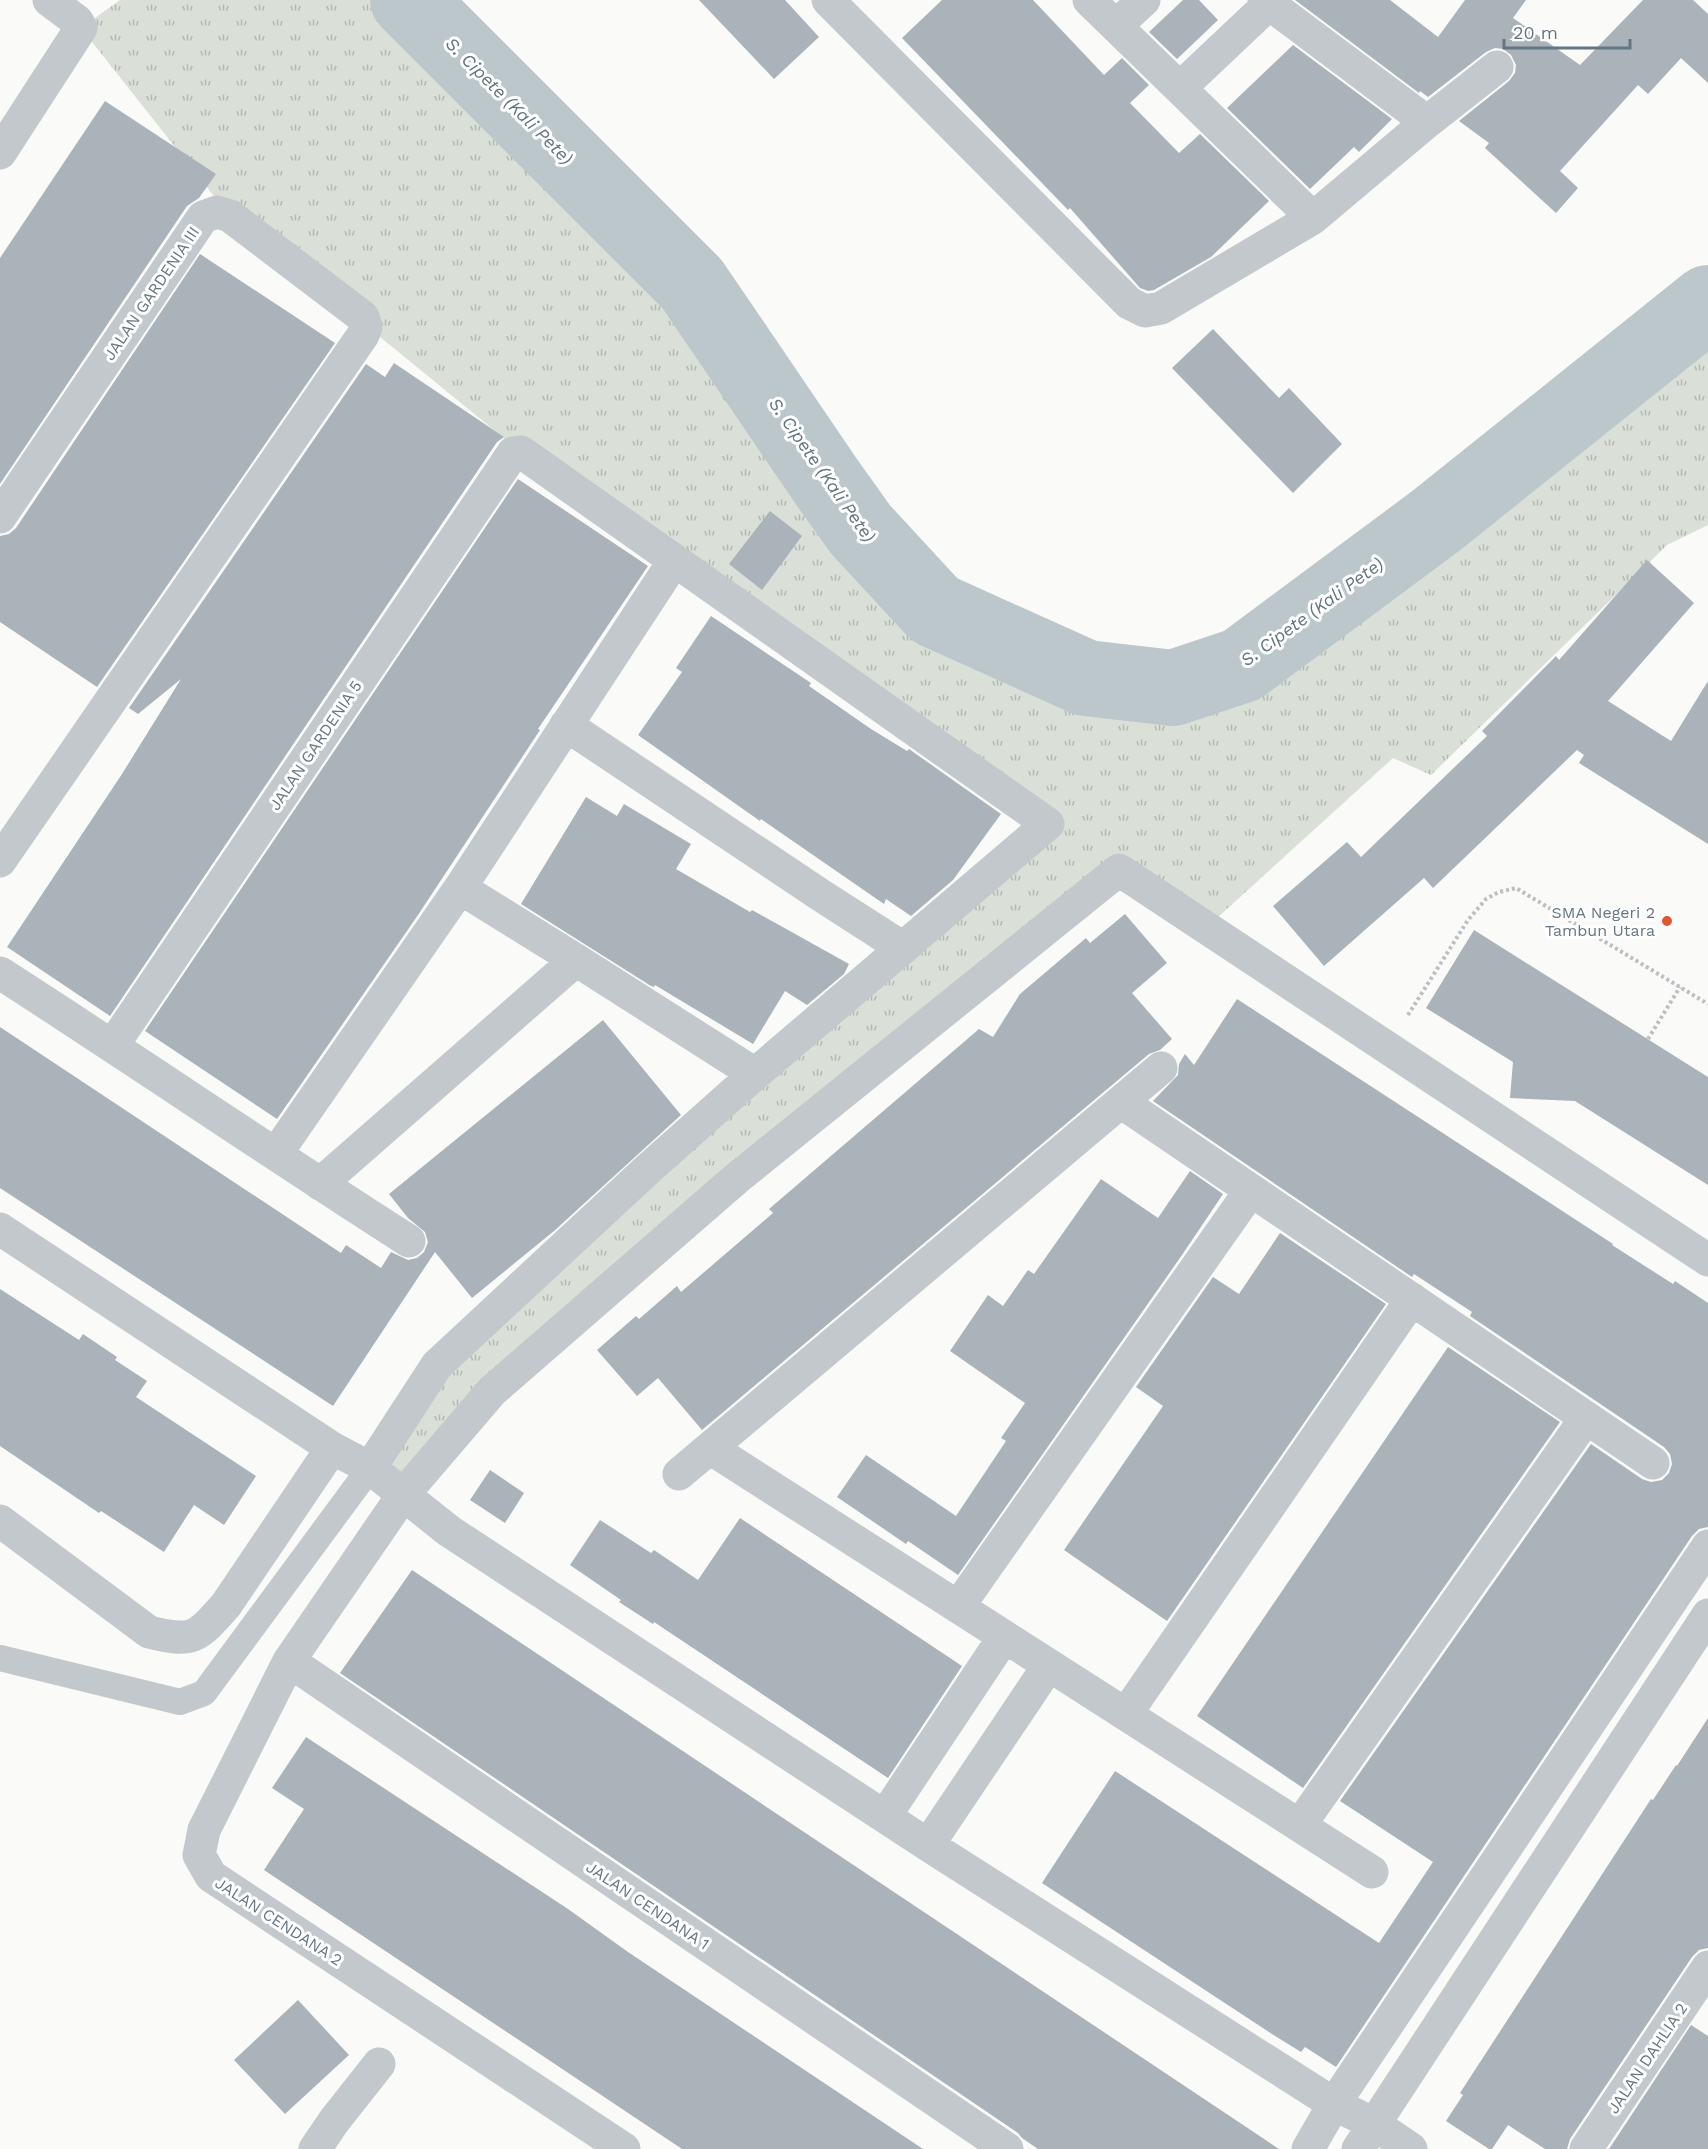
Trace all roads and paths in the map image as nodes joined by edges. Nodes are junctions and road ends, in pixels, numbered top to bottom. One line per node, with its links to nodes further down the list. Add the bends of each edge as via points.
1 (49, 0): 10 (street, via 81,28)
2 (1089, 0): 6 (street)
3 (1144, 0): 6 (street)
4 (1267, 2): 8 (street); 9 (street)
5 (845, 6): 11 (street, via 1129,303 1145,311 1161,308)
6 (1116, 26): 8 (street)
7 (1497, 67): 9 (street)
8 (1180, 88): 11 (street)
9 (1427, 122): 11 (street)
10 (0, 153)
11 (1313, 218)
12 (0, 517): 15 (street, JALAN GARDENIA III, via 203,217 217,212 230,216 363,317 363,335)
13 (674, 561): 14 (street); 17 (street, via 1048,824); 23 (street, JALAN GARDENIA 5, via 521,452 513,453)
14 (566, 725): 16 (street); 17 (street)
15 (0, 861)
16 (460, 888): 18 (street); 28 (street)
17 (903, 948): 26 (street)
18 (576, 960): 26 (street); 29 (street)
19 (0, 973): 23 (street)
20 (1680, 987): 21 (path); 22 (path); 24 (path, via 1516,888 1486,899 1468,920)
21 (1708, 1004)
22 (1648, 1039)
23 (113, 1045): 28 (street)
24 (1387, 1048): 33 (street); 41 (street, JALAN CENDANA 2, via 1119,870 737,1178 492,1391)
25 (1161, 1068): 27 (street)
26 (755, 1074): 39 (street, via 437,1365)
27 (1122, 1102): 30 (street); 37 (street)
28 (276, 1154): 29 (street)
29 (320, 1184): 32 (street)
30 (1251, 1190): 34 (street); 44 (street)
31 (0, 1229): 36 (street)
32 (408, 1241)
33 (1708, 1260)
34 (1412, 1299): 35 (street); 50 (street)
35 (1586, 1418): 38 (street); 52 (street)
36 (332, 1448): 39 (street); 42 (street, via 226,1605 193,1637 174,1638 149,1632)
37 (710, 1448): 40 (street); 44 (street)
38 (1653, 1463)
39 (370, 1468): 41 (street); 47 (lane, via 204,1694 180,1702)
40 (680, 1474)
41 (403, 1495): 48 (street, JALAN CENDANA 2); 51 (street, via 449,1531)
42 (0, 1521)
43 (1708, 1546): 57 (street)
44 (958, 1607): 46 (street)
45 (1708, 1615): 58 (street)
46 (1004, 1636): 49 (street); 51 (street)
47 (0, 1658)
48 (290, 1661): 60 (street, JALAN CENDANA 2, via 204,1830 199,1855 211,1876); 61 (street, JALAN CENDANA 1)
49 (1049, 1665): 50 (street); 53 (street)
50 (1126, 1714): 52 (street)
51 (885, 1816): 53 (street)
52 (1300, 1825): 54 (street)
53 (928, 1845): 57 (street)
54 (1372, 1872)
55 (1708, 1967): 64 (street, JALAN DAHLIA 2)
56 (379, 2064): 59 (street)
57 (1334, 2104): 58 (street); 62 (street)
58 (1366, 2137): 63 (street)
59 (315, 2149)
60 (624, 2149)
61 (1007, 2149)
62 (1308, 2149)
63 (1411, 2149)
64 (1586, 2149)

